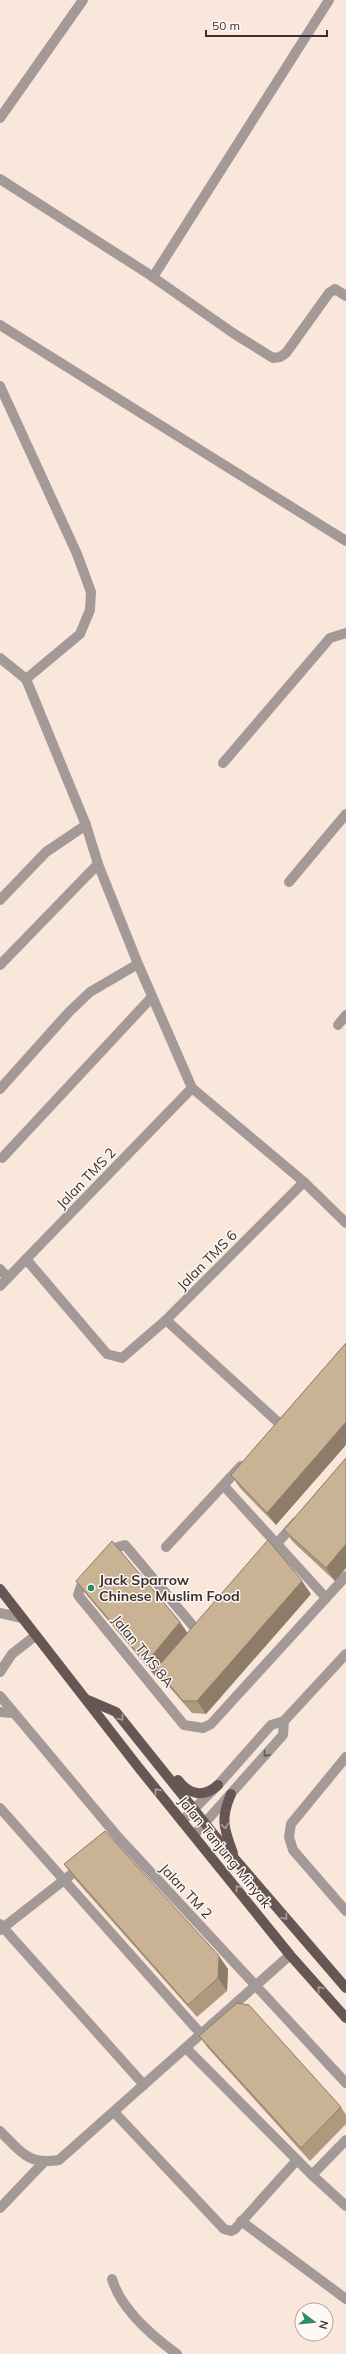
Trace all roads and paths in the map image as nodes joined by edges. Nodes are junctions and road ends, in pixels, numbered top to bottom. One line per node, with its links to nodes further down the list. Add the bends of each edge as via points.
1 (83, 0): 3 (street)
2 (329, 0): 5 (street)
3 (0, 118)
4 (0, 179): 5 (street)
5 (153, 277): 6 (street, via 273,358 286,353 329,293 335,289)
6 (346, 296)
7 (0, 325): 9 (street)
8 (0, 386): 12 (street, via 77,554 91,592 90,610 80,634)
9 (346, 541)
10 (346, 633): 13 (street, via 330,638)
11 (0, 658): 12 (street)
12 (26, 679): 15 (street)
13 (224, 763)
14 (346, 814): 17 (street)
15 (86, 825): 16 (street); 18 (street, via 46,852)
16 (98, 864): 19 (street); 20 (street)
17 (289, 882)
18 (0, 900)
19 (138, 964): 21 (street); 25 (street, via 90,992)
20 (0, 965)
21 (152, 997): 24 (street); 26 (street)
22 (346, 1016): 23 (street)
23 (338, 1025)
24 (192, 1088): 27 (street); 29 (street, Jalan TMS 2)
25 (0, 1089)
26 (2, 1158)
27 (304, 1182): 28 (street); 33 (street, Jalan TMS 6)
28 (346, 1223)
29 (26, 1259): 31 (street, Jalan TMS 2); 33 (street, Jalan TMS 6, via 107,1354 122,1358)
30 (0, 1269): 31 (street)
31 (8, 1278): 32 (street, Jalan TMS 2)
32 (0, 1286)
33 (166, 1320): 34 (street)
34 (280, 1424)
35 (250, 1458): 36 (street)
36 (224, 1486): 38 (street); 39 (street)
37 (301, 1516): 38 (street)
38 (276, 1544): 40 (street); 43 (street)
39 (166, 1547)
40 (256, 1568)
41 (346, 1576): 43 (street)
42 (0, 1589): 45 (main road, Jalan Tanjung Minyak)
43 (326, 1598): 46 (street, Jalan TMS 8A, via 212,1724 194,1728 184,1725 156,1683 78,1595 81,1586 114,1548 125,1545)
44 (0, 1613): 45 (street)
45 (22, 1618): 47 (main road, Jalan Tanjung Minyak)
46 (199, 1633)
47 (35, 1636): 49 (street, via 12,1654); 51 (main road, Jalan Tanjung Minyak)
48 (346, 1654): 54 (street)
49 (0, 1672)
50 (0, 1696): 53 (street, Jalan TM 2)
51 (88, 1700): 55 (main road, Jalan Tanjung Minyak, one-way to 55, via 116,1712); 61 (main road, Jalan Tanjung Minyak, one-way to 51)
52 (0, 1712): 53 (street)
53 (12, 1713): 70 (street, Jalan TM 2, via 115,1840)
54 (284, 1721): 57 (street, via 271,1725); 58 (street, one-way to 58, via 283,1735)
55 (148, 1751): 57 (main road, via 163,1760 182,1786 191,1793 212,1791); 60 (main road, Jalan Tanjung Minyak)
56 (346, 1757): 67 (street, via 291,1824 289,1837 293,1850)
57 (218, 1785): 60 (street)
58 (231, 1794): 62 (street); 64 (main road, one-way to 64, via 223,1825)
59 (0, 1808): 66 (street)
60 (194, 1809): 61 (street); 62 (main road, Jalan Tanjung Minyak)
61 (182, 1821): 63 (main road, Jalan Tanjung Minyak)
62 (205, 1823): 63 (street); 64 (main road, Jalan Tanjung Minyak)
63 (194, 1835): 69 (main road, Jalan Tanjung Minyak, one-way to 63)
64 (234, 1858): 71 (main road, Jalan Tanjung Minyak, one-way to 71)
65 (88, 1861): 66 (street)
66 (65, 1880): 68 (street); 73 (street)
67 (346, 1911)
68 (1, 1927): 76 (street)
69 (290, 1955): 70 (street); 72 (main road, Jalan Tanjung Minyak, one-way to 69)
70 (255, 1986): 73 (street); 75 (street, Jalan TM 2)
71 (346, 1988)
72 (346, 2018)
73 (201, 2034): 74 (street)
74 (186, 2048): 76 (street); 80 (street)
75 (346, 2083)
76 (144, 2085): 77 (street)
77 (114, 2112): 81 (street, via 59,2160); 85 (street, via 224,2229 231,2231)
78 (0, 2131): 81 (street, via 25,2155)
79 (346, 2140): 82 (street)
80 (297, 2160): 82 (street); 85 (street)
81 (44, 2162): 84 (street)
82 (312, 2175): 83 (street)
83 (346, 2206)
84 (0, 2208)
85 (242, 2221): 87 (street)
86 (112, 2278): 88 (street, via 121,2298 150,2332)
87 (346, 2299)
88 (177, 2354)

